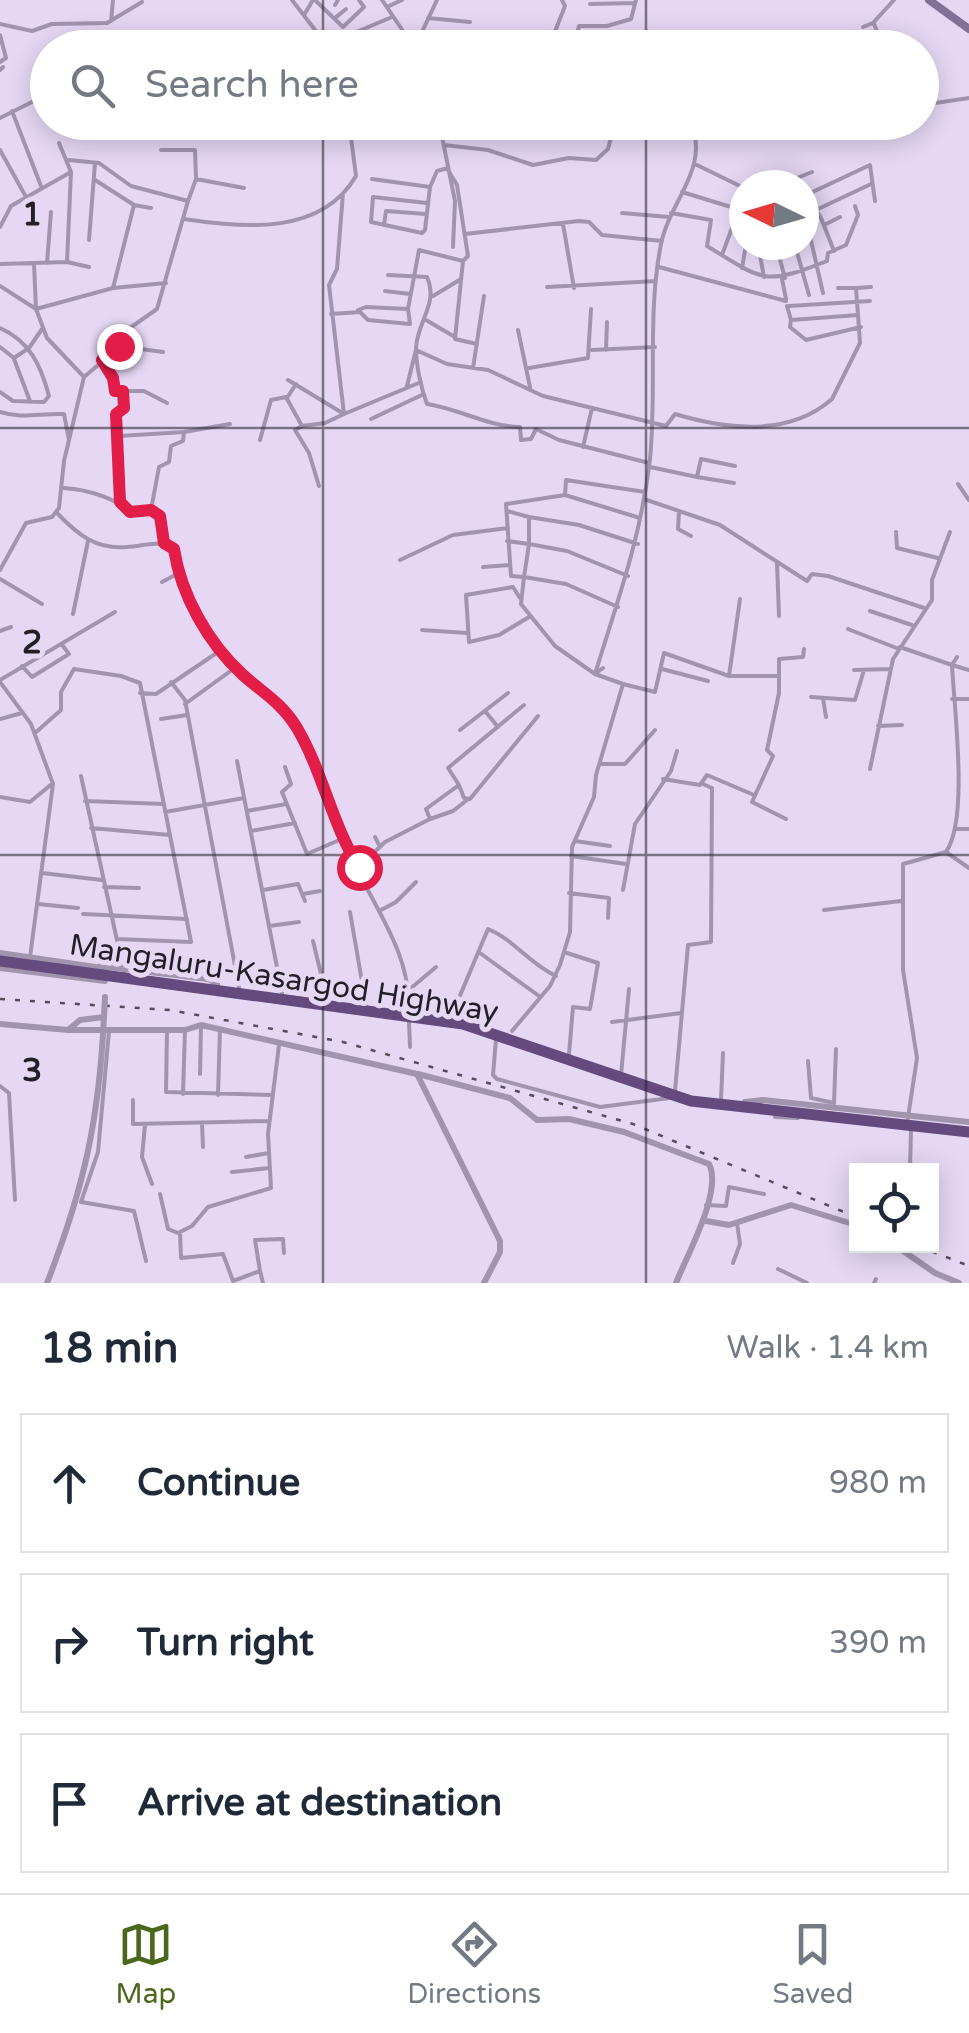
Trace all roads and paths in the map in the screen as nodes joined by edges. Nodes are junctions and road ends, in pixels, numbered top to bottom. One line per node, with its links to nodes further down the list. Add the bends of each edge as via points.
1 (112, 0): 20 (street)
2 (292, 0): 16 (street)
3 (314, 0): 16 (street); 18 (street)
4 (359, 0): 18 (street, via 364,7 346,25)
5 (382, 0): 14 (street)
6 (402, 0): 14 (street)
7 (437, 0): 19 (street)
8 (562, 0): 31 (street)
9 (894, 0): 22 (street)
10 (928, 0): 25 (main road)
11 (636, 1): 13 (street); 32 (street, via 631,20)
12 (142, 2): 20 (street)
13 (590, 4)
14 (387, 8): 17 (street)
15 (346, 9): 18 (street)
16 (304, 15): 27 (street)
17 (392, 17): 28 (street); 29 (street)
18 (335, 18)
19 (428, 18): 21 (street); 30 (street)
20 (111, 21): 26 (street)
21 (470, 22)
22 (874, 23): 24 (street); 33 (street)
23 (0, 24): 34 (street)
24 (863, 27)
25 (969, 28)
26 (35, 30)
27 (316, 30)
28 (364, 30)
29 (403, 30)
30 (424, 30)
31 (557, 30)
32 (578, 30)
33 (876, 30)
34 (30, 31)
35 (0, 34): 36 (street, via 6,58)
36 (1, 66)
37 (969, 98): 39 (street)
38 (30, 102): 40 (street)
39 (939, 102)
40 (12, 111): 41 (street); 61 (street)
41 (0, 118)
42 (351, 140): 65 (street, via 356,176)
43 (443, 140): 47 (street)
44 (610, 140): 47 (street, via 596,160 533,165)
45 (695, 140): 52 (street)
46 (60, 143): 50 (street)
47 (444, 145): 53 (street)
48 (0, 150): 66 (street)
49 (160, 150): 55 (street, via 195,150)
50 (69, 160): 51 (street); 54 (street)
51 (96, 162): 57 (street); 68 (street, via 131,186)
52 (697, 165): 58 (street); 64 (street)
53 (448, 169): 60 (street, via 437,171); 86 (street); 90 (street, via 455,201)
54 (71, 172): 61 (street); 98 (street)
55 (196, 179): 62 (street); 68 (street)
56 (372, 179): 60 (street)
57 (95, 180): 70 (street); 88 (street)
58 (729, 181)
59 (872, 184): 63 (street, via 870,165); 67 (street); 74 (street)
60 (430, 186): 69 (street)
61 (42, 187): 66 (street)
62 (244, 188)
63 (819, 190)
64 (682, 192): 71 (street); 78 (street)
65 (343, 194): 81 (street, via 320,211 264,228); 135 (street)
66 (26, 197): 85 (street, via 11,206)
67 (875, 200)
68 (188, 201): 81 (street)
69 (427, 203): 77 (street); 84 (street, via 373,197 371,222)
70 (134, 205): 73 (street); 118 (street)
71 (729, 206)
72 (855, 206): 91 (street, via 846,246)
73 (150, 208)
74 (819, 210)
75 (51, 212): 100 (street)
76 (622, 212): 78 (street)
77 (426, 214): 84 (street, via 386,211); 84 (street, via 422,233)
78 (670, 215): 89 (street); 92 (street, via 711,220 707,246)
79 (819, 217): 83 (street)
80 (840, 217): 83 (street)
81 (184, 219): 114 (street)
82 (563, 223): 86 (street); 89 (street, via 590,222 602,236); 119 (street)
83 (824, 225): 91 (street)
84 (384, 226)
85 (0, 227)
86 (466, 234): 99 (street)
87 (729, 239): 92 (street)
88 (89, 240)
89 (662, 241): 105 (street)
90 (452, 247)
91 (834, 250): 103 (street)
92 (722, 255): 106 (street)
93 (743, 260): 106 (street)
94 (761, 260): 110 (street)
95 (779, 260): 111 (street)
96 (800, 260): 107 (street)
97 (817, 260): 103 (street)
98 (67, 262): 100 (street); 104 (street)
99 (463, 262): 109 (street, via 419,250); 112 (street)
100 (48, 263): 102 (street)
101 (0, 264): 102 (street)
102 (34, 264): 131 (street)
103 (818, 264): 107 (street); 123 (street)
104 (89, 267)
105 (659, 267): 113 (street); 130 (street)
106 (742, 268): 110 (street)
107 (804, 270): 111 (street); 125 (street)
108 (388, 275): 109 (street)
109 (412, 276): 124 (street); 126 (street, via 427,277)
110 (764, 276): 111 (street)
111 (783, 278): 130 (street)
112 (461, 279): 126 (street); 146 (street)
113 (656, 281): 119 (street); 149 (street)
114 (166, 284): 118 (street); 148 (street, via 156,310 127,330)
115 (0, 286): 131 (street)
116 (547, 287): 119 (street)
117 (871, 287): 121 (street)
118 (113, 288): 131 (street)
119 (574, 288)
120 (838, 288): 121 (street)
121 (856, 288): 129 (street)
122 (385, 291): 124 (street)
123 (823, 293)
124 (410, 294): 132 (street)
125 (809, 295)
126 (432, 296): 137 (street)
127 (484, 296): 147 (street)
128 (870, 301): 129 (street)
129 (858, 302): 130 (street); 136 (street)
130 (787, 304): 138 (street)
131 (36, 309): 144 (street)
132 (408, 309): 134 (street, via 366,306); 140 (street)
133 (591, 309): 153 (street)
134 (356, 312): 135 (street); 140 (street, via 368,320)
135 (331, 314): 174 (street)
136 (858, 315): 138 (street); 141 (street)
137 (424, 320): 143 (street); 146 (street)
138 (790, 320): 141 (street, via 806,340)
139 (607, 322): 154 (street)
140 (410, 324): 143 (street)
141 (861, 327): 177 (street, via 852,364 820,407 747,429 675,414 666,426)
142 (0, 328): 151 (street)
143 (418, 328): 152 (street)
144 (42, 329): 151 (street); 160 (street)
145 (518, 330): 159 (street)
146 (455, 337): 147 (street)
147 (477, 344): 158 (street)
148 (119, 346): 155 (street); 157 (street)
149 (655, 346): 154 (street); 177 (street)
150 (0, 347): 156 (street)
151 (29, 348): 156 (street); 170 (street, via 49,396)
152 (416, 350): 158 (street); 162 (street); 164 (street)
153 (592, 350): 154 (street); 159 (street, via 588,358)
154 (606, 350)
155 (163, 352)
156 (14, 358): 170 (street)
157 (102, 360): 160 (street); 166 (street, via 115,391)
158 (473, 368): 165 (street)
159 (529, 368): 165 (street)
160 (84, 377): 181 (street)
161 (288, 380): 163 (street)
162 (421, 382): 164 (street); 168 (street)
163 (296, 384): 169 (street); 174 (street)
164 (407, 386): 174 (street)
165 (530, 387): 172 (street)
166 (123, 391): 171 (street); 180 (street)
167 (0, 392): 170 (street)
168 (424, 394): 175 (street); 183 (street, via 427,404 479,423 520,427 521,440 536,429)
169 (287, 398): 178 (street); 182 (street, via 271,400)
170 (30, 401)
171 (167, 402)
172 (592, 407): 177 (street); 183 (street)
173 (0, 412): 181 (street, via 20,418 64,414)
174 (344, 414): 178 (street)
175 (371, 419)
176 (230, 424): 179 (street)
177 (652, 425): 184 (street)
178 (302, 426): 189 (street, via 295,430)
179 (184, 432): 180 (street); 196 (street, via 183,441 171,446 169,462 159,467)
180 (119, 436): 195 (street)
181 (69, 440): 190 (street)
182 (260, 440)
183 (583, 447): 184 (street)
184 (649, 465): 186 (street); 191 (street)
185 (735, 466): 186 (street, via 701,460)
186 (697, 477): 187 (street)
187 (734, 483)
188 (958, 484): 194 (street)
189 (319, 486)
190 (64, 488): 195 (street); 199 (street)
191 (645, 492): 192 (street, via 566,480); 193 (street)
192 (565, 494): 198 (street, via 506,504); 201 (street)
193 (644, 499): 197 (street); 201 (street)
194 (969, 500)
195 (120, 502): 196 (street, via 130,512)
196 (151, 510): 208 (street, via 160,516)
197 (679, 511): 205 (street, via 678,529); 213 (street, via 720,525)
198 (507, 512): 200 (street); 202 (street)
199 (56, 513): 206 (street); 216 (street, via 26,523)
200 (528, 516): 209 (street); 210 (street)
201 (640, 518): 210 (street)
202 (508, 528): 207 (street); 212 (street, via 452,535)
203 (896, 532): 211 (street, via 897,548)
204 (950, 532): 211 (street)
205 (691, 536)
206 (88, 540): 208 (street, via 126,548); 229 (street)
207 (507, 541): 209 (street); 214 (street)
208 (164, 543): 217 (street, via 174,549)
209 (528, 544): 218 (street); 219 (street, via 567,551)
210 (638, 544): 219 (street)
211 (938, 558): 226 (street, via 932,600)
212 (400, 560)
213 (776, 563): 226 (street, via 807,580 828,576); 230 (street)
214 (510, 565): 215 (street); 218 (street, via 511,576)
215 (483, 567)
216 (0, 570)
217 (178, 574): 221 (street); 241 (street)
218 (524, 577): 222 (street); 225 (street, via 566,584)
219 (628, 577): 225 (street)
220 (0, 579): 224 (street)
221 (162, 582)
222 (520, 598): 231 (street); 237 (street, via 513,587 466,595)
223 (740, 600): 253 (street)
224 (42, 604)
225 (618, 607): 252 (street)
226 (924, 608): 232 (street)
227 (870, 611): 232 (street)
228 (115, 612): 238 (street)
229 (73, 614)
230 (779, 616)
231 (529, 617): 237 (street, via 486,640 469,642); 252 (street)
232 (912, 625): 239 (street)
233 (11, 627): 236 (street)
234 (848, 629): 239 (street)
235 (422, 630): 237 (street)
236 (0, 631)
237 (467, 633)
238 (62, 644): 244 (street); 244 (street, via 68,654 54,666 30,678)
239 (899, 648): 243 (street); 250 (street)
240 (804, 649): 254 (street, via 803,656 779,659)
241 (220, 650): 245 (street); 257 (street)
242 (957, 658): 243 (street)
243 (952, 665): 251 (street); 264 (street)
244 (22, 666): 256 (street)
245 (236, 667): 265 (street); 311 (street, via 294,722 315,758)
246 (602, 668): 252 (street)
247 (662, 669): 253 (street, via 664,653); 255 (street); 258 (street, via 655,692)
248 (854, 670): 249 (street)
249 (864, 670): 250 (street); 262 (street, via 855,700)
250 (890, 670): 275 (street)
251 (969, 670)
252 (595, 674): 258 (street)
253 (728, 676): 254 (street)
254 (778, 676): 292 (street, via 767,750 773,756)
255 (708, 680)
256 (0, 681): 268 (street)
257 (171, 682): 260 (street, via 156,694); 265 (street)
258 (623, 684): 282 (street)
259 (508, 693): 267 (street)
260 (140, 694): 279 (street, via 136,680 76,668 62,690 61,710); 297 (street)
261 (812, 698): 262 (street)
262 (823, 698): 271 (street)
263 (969, 699): 264 (street)
264 (952, 700): 285 (street)
265 (185, 704): 269 (street)
266 (524, 705): 276 (street)
267 (484, 711): 276 (street); 277 (street)
268 (22, 713): 272 (street); 279 (street)
269 (187, 715): 273 (street); 298 (street)
270 (538, 716): 295 (street)
271 (826, 717)
272 (0, 719)
273 (161, 719)
274 (902, 725): 275 (street)
275 (878, 726): 284 (street)
276 (498, 727): 291 (street, via 448,768)
277 (460, 730)
278 (655, 730): 282 (street, via 625,764)
279 (35, 733): 289 (street)
280 (677, 751): 288 (street)
281 (237, 760): 294 (street)
282 (600, 764): 312 (street, via 590,810)
283 (285, 767): 299 (street, via 291,784 282,792)
284 (870, 769)
285 (958, 771): 286 (street); 306 (street)
286 (969, 773)
287 (81, 776): 296 (street)
288 (664, 780): 290 (street); 317 (street, via 635,824)
289 (53, 783): 293 (street, via 30,802); 320 (street)
290 (702, 784): 292 (street, via 709,775); 358 (street, via 712,788 713,929 711,942 688,942)
291 (459, 785): 295 (street); 302 (street, via 426,809)
292 (754, 795): 303 (street, via 753,806)
293 (0, 797)
294 (244, 798): 298 (street); 300 (street)
295 (467, 800): 302 (street)
296 (84, 801): 297 (street); 305 (street)
297 (164, 804): 301 (street)
298 (204, 804): 301 (street); 351 (street)
299 (286, 804): 300 (street); 304 (street)
300 (247, 810): 308 (street)
301 (165, 812): 309 (street)
302 (430, 819): 313 (street)
303 (786, 819)
304 (294, 823): 308 (street); 311 (street, via 307,854)
305 (91, 828): 309 (street); 322 (street)
306 (956, 829): 307 (street); 315 (street)
307 (969, 829)
308 (251, 830): 324 (street)
309 (170, 834): 337 (street)
310 (375, 836): 313 (street)
311 (344, 838): 318 (street)
312 (574, 841): 314 (street); 316 (street)
313 (380, 846): 318 (street)
314 (610, 846)
315 (946, 852): 319 (street); 328 (street, via 903,864)
316 (571, 856): 317 (street); 327 (street)
317 (626, 864): 325 (street)
318 (359, 867): 331 (street)
319 (969, 868)
320 (42, 873): 322 (street); 329 (street)
321 (416, 882): 331 (street)
322 (103, 884): 323 (street); 335 (street)
323 (138, 888)
324 (263, 890): 326 (street, via 298,884 304,898); 339 (street)
325 (623, 890)
326 (320, 891)
327 (568, 893): 336 (street, via 610,899); 342 (street)
328 (902, 901): 332 (street); 395 (street, via 903,970 917,1058)
329 (38, 904): 330 (street); 344 (street)
330 (78, 908)
331 (379, 910): 352 (street)
332 (824, 910)
333 (350, 912): 357 (street)
334 (83, 914): 335 (street)
335 (111, 915): 337 (street); 340 (street)
336 (608, 918)
337 (186, 919): 340 (street, via 190,944)
338 (299, 922): 339 (street)
339 (269, 926): 354 (street)
340 (117, 939): 347 (street)
341 (313, 941): 356 (street)
342 (564, 952): 349 (street); 377 (street, via 598,962 590,1009 573,1007)
343 (480, 953): 349 (street, via 488,929); 355 (street); 361 (street)
344 (30, 957): 345 (street); 348 (street)
345 (0, 960): 348 (street); 348 (highway, Mangaluru-Kasargod Highway)
346 (436, 967): 352 (street)
347 (123, 970): 348 (highway, Mangaluru-Kasargod Highway); 350 (highway, Mangaluru-Kasargod Highway)
348 (103, 975): 350 (highway, Mangaluru-Kasargod Highway); 360 (street, bridge)
349 (556, 976): 355 (street)
350 (217, 987): 351 (highway, Mangaluru-Kasargod Highway); 359 (highway, Mangaluru-Kasargod Highway)
351 (239, 987): 354 (highway, Mangaluru-Kasargod Highway)
352 (410, 989): 359 (street)
353 (629, 989): 363 (street)
354 (282, 993): 356 (highway, Mangaluru-Kasargod Highway)
355 (539, 996): 371 (street)
356 (326, 999): 357 (highway, Mangaluru-Kasargod Highway)
357 (366, 1005): 359 (highway, Mangaluru-Kasargod Highway)
358 (681, 1013): 363 (street); 385 (street)
359 (409, 1014): 361 (highway, Mangaluru-Kasargod Highway); 372 (highway, Mangaluru-Kasargod Highway); 374 (street)
360 (104, 1017): 367 (street, via 80,1020); 370 (street)
361 (457, 1018): 371 (highway, Mangaluru-Kasargod Highway)
362 (612, 1022): 363 (street)
363 (626, 1022): 381 (street)
364 (0, 1024): 367 (street)
365 (201, 1025): 366 (street); 369 (street); 379 (street)
366 (220, 1028): 373 (street); 384 (street)
367 (68, 1030): 370 (street)
368 (167, 1030): 369 (street); 370 (street); 383 (street, via 166,1092)
369 (186, 1030): 383 (street)
370 (106, 1031): 408 (street, via 95,1135)
371 (512, 1031): 377 (highway, Mangaluru-Kasargod Highway)
372 (497, 1033): 385 (highway, Mangaluru-Kasargod Highway); 385 (street, via 497,1079 600,1107)
373 (280, 1040): 380 (street); 386 (street)
374 (410, 1047)
375 (836, 1049): 390 (street)
376 (723, 1052): 388 (street)
377 (570, 1054): 381 (highway, Mangaluru-Kasargod Highway)
378 (808, 1061): 390 (street, via 810,1098)
379 (200, 1074)
380 (417, 1074): 409 (street, via 510,1098 536,1120 569,1119 624,1132 706,1162 713,1172); 423 (street, via 500,1241)
381 (621, 1074): 385 (highway, Mangaluru-Kasargod Highway)
382 (0, 1086): 407 (street, via 8,1093)
383 (183, 1094): 384 (street)
384 (218, 1094): 386 (street)
385 (675, 1094): 388 (highway, Mangaluru-Kasargod Highway); 391 (highway, Mangaluru-Kasargod Highway)
386 (273, 1096): 393 (street)
387 (133, 1100): 396 (street, via 130,1120)
388 (722, 1100): 389 (highway, Mangaluru-Kasargod Highway)
389 (745, 1102): 390 (street); 395 (highway, Mangaluru-Kasargod Highway)
390 (834, 1105): 395 (street)
391 (804, 1116): 392 (street); 395 (highway, Mangaluru-Kasargod Highway)
392 (775, 1117)
393 (270, 1121): 394 (street); 399 (street)
394 (202, 1122): 396 (street); 398 (street)
395 (909, 1123): 397 (highway, Mangaluru-Kasargod Highway); 401 (street)
396 (145, 1125): 404 (street, via 142,1157)
397 (969, 1130)
398 (203, 1147)
399 (269, 1153): 400 (street); 402 (street)
400 (246, 1157)
401 (910, 1163)
402 (269, 1168): 403 (street); 413 (street, via 271,1188 208,1207)
403 (232, 1172)
404 (152, 1184)
405 (160, 1194): 413 (street, via 168,1229)
406 (764, 1194): 409 (street, via 729,1186 726,1206)
407 (16, 1200)
408 (78, 1202): 416 (street, via 134,1211); 421 (street)
409 (706, 1205): 410 (street)
410 (706, 1220): 411 (street); 424 (street)
411 (737, 1224): 412 (street, via 791,1205); 417 (street, via 740,1244)
412 (849, 1224)
413 (180, 1232): 419 (street, via 180,1258 223,1254 233,1281)
414 (284, 1253): 419 (street, via 282,1239 256,1240)
415 (906, 1253): 420 (street)
416 (146, 1261)
417 (733, 1262)
418 (778, 1269): 425 (street)
419 (260, 1271): 422 (street)
420 (935, 1273): 426 (street); 427 (street)
421 (45, 1283)
422 (263, 1283)
423 (484, 1283)
424 (676, 1283)
425 (807, 1283)
426 (934, 1283)
427 (958, 1283)

